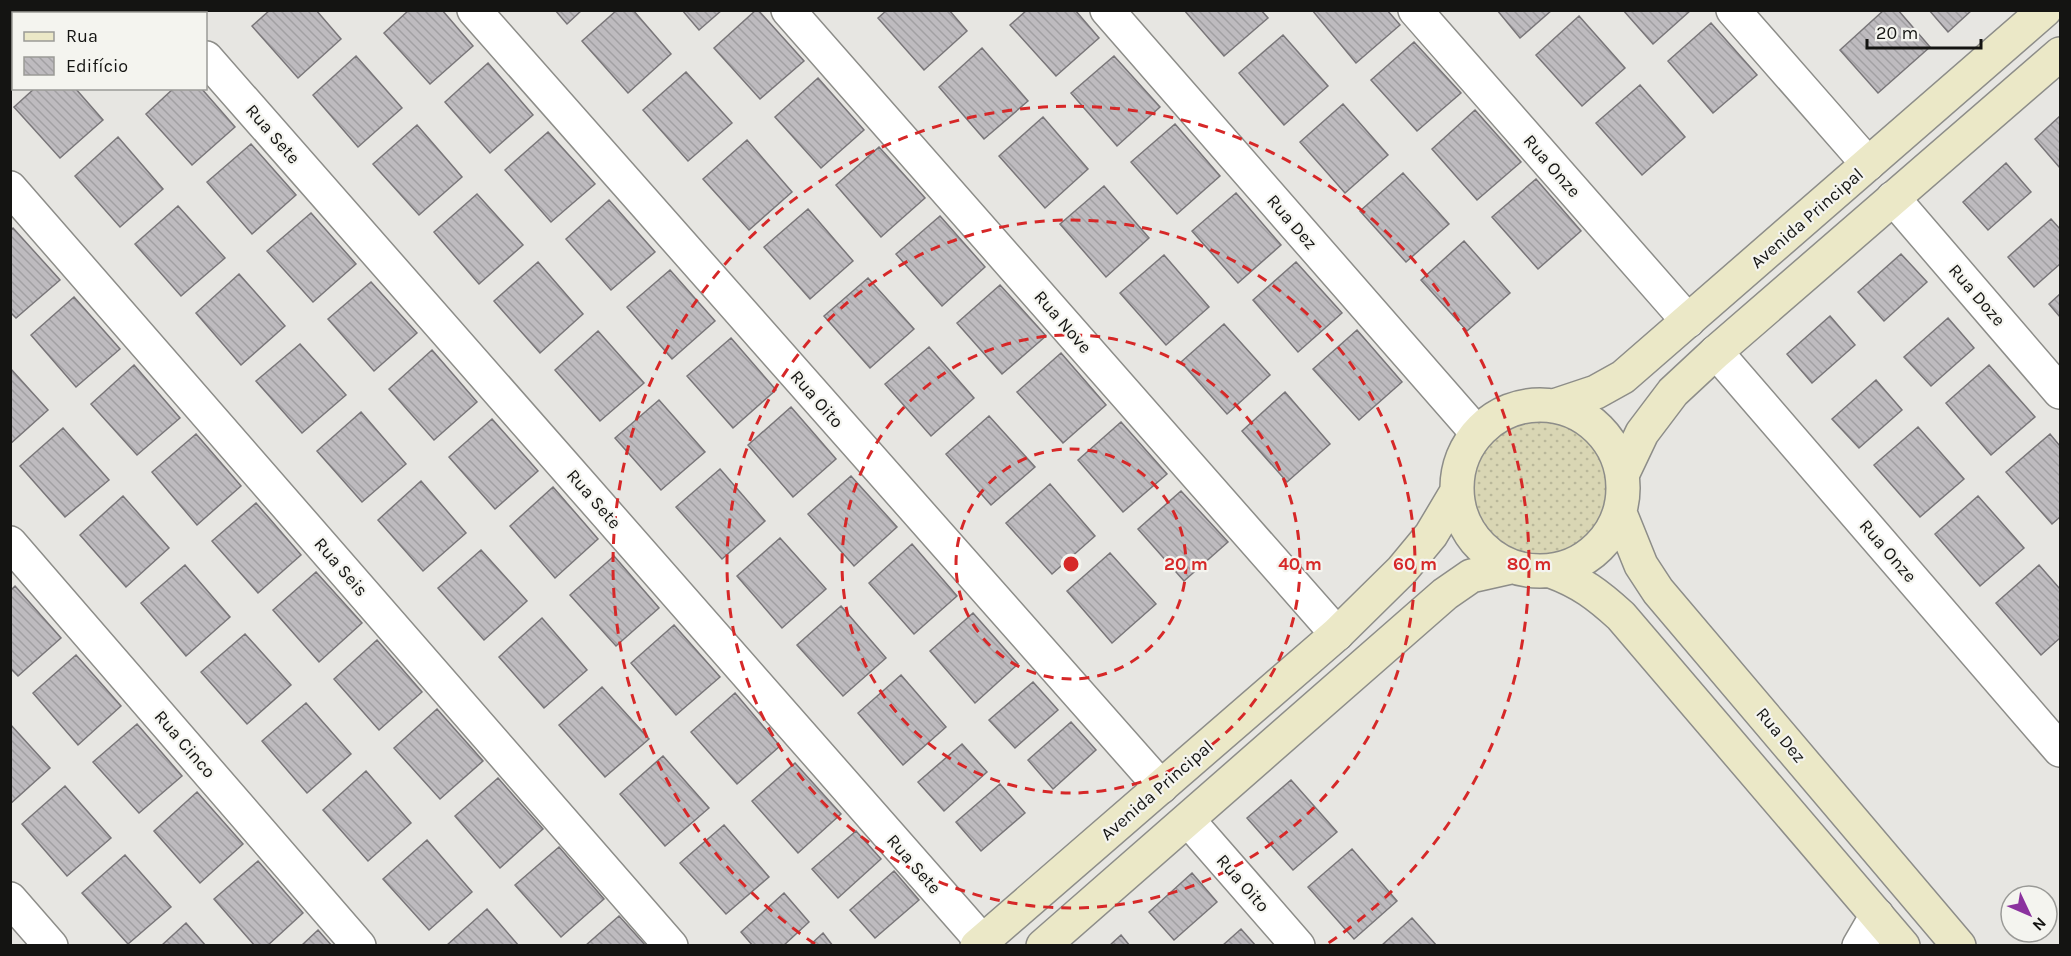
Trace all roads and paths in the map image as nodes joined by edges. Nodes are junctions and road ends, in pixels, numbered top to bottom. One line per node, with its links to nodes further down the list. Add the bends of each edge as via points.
1 (474, 10): 25 (street, Rua Oito)
2 (788, 10): 23 (street, Rua Nove)
3 (1107, 10): 16 (street, Rua Dez)
4 (1415, 10): 12 (street, Rua Onze)
5 (1733, 10): 9 (street)
6 (2041, 12): 9 (street, Avenida Principal)
7 (2061, 54): 11 (street, Avenida Principal)
8 (207, 59): 29 (street, Rua Sete)
9 (1868, 164): 12 (street, Avenida Principal)
10 (10, 189): 32 (street, Rua Seis)
11 (1893, 198): 13 (street, Avenida Principal); 14 (street, Rua Doze)
12 (1688, 321): 15 (street, Avenida Principal, via 1623,377 1596,392)
13 (1716, 352): 17 (street, Avenida Principal, via 1673,392 1642,433); 24 (street, Rua Onze)
14 (2061, 392)
15 (1557, 405): 16 (street, Avenida Principal, via 1530,405 1503,413); 17 (street, Avenida Principal, via 1581,414 1600,429 1615,450)
16 (1477, 433): 18 (street, Avenida Principal, via 1458,470)
17 (1623, 473): 19 (street, Avenida Principal)
18 (1456, 493): 21 (street, Avenida Principal, via 1461,517 1473,539); 23 (street, Avenida Principal, via 1431,535 1402,570)
19 (1620, 513): 22 (street, Avenida Principal, via 1610,535 1594,552 1574,565); 37 (street, Rua Dez, via 1641,564 1658,591)
20 (10, 543): 31 (street, Rua Cinco)
21 (1511, 567): 22 (street, Avenida Principal, via 1530,572); 26 (street, via 1471,576 1445,594)
22 (1551, 571): 28 (street, via 1573,579 1622,616)
23 (1337, 634): 25 (street, Avenida Principal)
24 (2061, 750)
25 (1161, 787): 29 (street, Avenida Principal)
26 (1188, 820): 33 (street); 34 (street, Rua Oito)
27 (10, 899): 30 (street)
28 (1877, 915): 35 (street); 36 (street)
29 (979, 943)
30 (51, 945)
31 (359, 945)
32 (671, 945)
33 (1043, 945)
34 (1298, 945)
35 (1859, 945)
36 (1903, 945)
37 (1959, 945)

